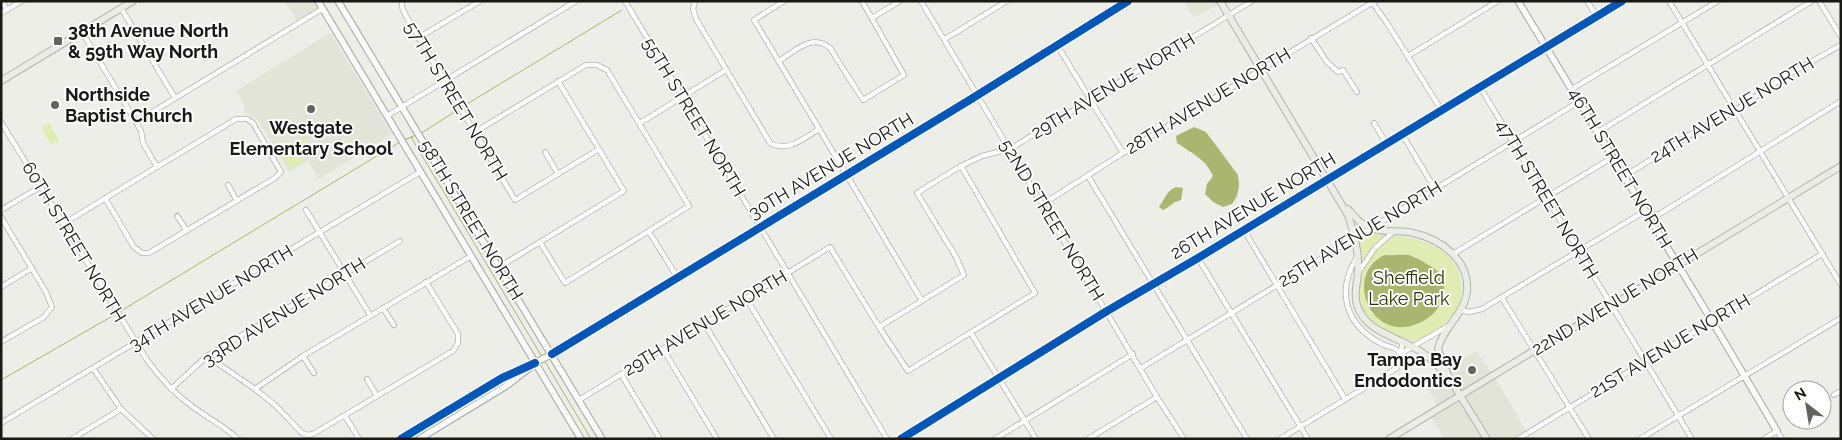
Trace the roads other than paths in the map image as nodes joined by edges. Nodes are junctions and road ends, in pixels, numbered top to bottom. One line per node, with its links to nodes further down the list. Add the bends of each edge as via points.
1 (2, 1): 31 (street)
2 (22, 1): 31 (street)
3 (133, 1): 29 (main road)
4 (318, 1): 30 (street, 58TH STREET NORTH)
5 (338, 1): 62 (street, 58TH STREET NORTH)
6 (402, 1): 39 (street, 57TH STREET NORTH)
7 (480, 1): 39 (street)
8 (576, 1): 28 (street)
9 (625, 1): 57 (street, 55TH STREET NORTH)
10 (784, 1): 46 (street, via 754,20)
11 (862, 1): 35 (street)
12 (900, 1): 35 (street)
13 (921, 1): 41 (street, 52ND STREET NORTH)
14 (1007, 1): 41 (street)
15 (1128, 1): 42 (street, 30TH AVENUE NORTH)
16 (1220, 1): 33 (main road)
17 (1252, 1): 33 (street, 29TH AVENUE NORTH)
18 (1498, 1): 45 (street)
19 (1518, 1): 44 (street, 46TH STREET NORTH)
20 (1588, 1): 34 (street)
21 (1622, 1): 34 (street, 26TH AVENUE NORTH)
22 (1669, 1): 36 (street)
23 (1718, 1): 36 (street)
24 (1812, 1): 47 (street)
25 (1819, 1): 38 (street)
26 (695, 2): 48 (street, via 692,9 696,19)
27 (1372, 2): 40 (street, 28TH AVENUE NORTH); 45 (street)
28 (567, 4): 50 (street)
29 (121, 8): 37 (main road); 58 (street)
30 (322, 9): 58 (street); 65 (street, 58TH STREET NORTH)
31 (7, 10): 32 (street)
32 (1, 13)
33 (1229, 16): 49 (main road); 59 (street, 29TH AVENUE NORTH)
34 (1597, 17): 44 (street, 26TH AVENUE NORTH)
35 (872, 18): 46 (street, via 904,75 862,100 824,43 807,44)
36 (1683, 22): 47 (street); 54 (street)
37 (82, 32): 51 (main road); 67 (street)
38 (1841, 37)
39 (418, 38): 50 (street, 57TH STREET NORTH)
40 (1311, 38): 49 (street, 28TH AVENUE NORTH); 55 (street, via 1327,62 1338,72 1343,70)
41 (945, 40): 56 (street, 52ND STREET NORTH)
42 (1058, 45): 56 (street, 30TH AVENUE NORTH); 59 (street)
43 (1841, 45): 64 (street, 24TH AVENUE NORTH, via 1784,77)
44 (1546, 47): 53 (street, 26TH AVENUE NORTH); 54 (street, 46TH STREET NORTH)
45 (1408, 56): 63 (street)
46 (779, 61): 70 (street)
47 (1709, 65): 64 (street); 72 (street)
48 (726, 70): 57 (street); 70 (street, via 770,143 791,146)
49 (1262, 70): 80 (street, 28TH AVENUE NORTH); 90 (main road)
50 (444, 80): 62 (street); 71 (street, 57TH STREET NORTH)
51 (1, 81)
52 (558, 82): 68 (street, via 586,65 597,65 607,70); 71 (street); 76 (street)
53 (1480, 87): 63 (street, 26TH AVENUE NORTH); 74 (street, 47TH STREET NORTH)
54 (1572, 89): 60 (street, 46TH STREET NORTH)
55 (1357, 92)
56 (978, 95): 77 (street, 52ND STREET NORTH); 87 (street, 30TH AVENUE NORTH)
57 (682, 97): 68 (street); 106 (street, 55TH STREET NORTH)
58 (175, 98): 67 (street)
59 (1091, 99): 77 (street, 29TH AVENUE NORTH); 80 (street)
60 (1580, 101): 72 (street, 46TH STREET NORTH); 74 (street, 25TH AVENUE NORTH)
61 (1841, 101): 78 (street)
62 (402, 106): 65 (street); 123 (street, 58TH STREET NORTH)
63 (1442, 110): 73 (street, 26TH AVENUE NORTH)
64 (1736, 110): 78 (street); 89 (street, 24TH AVENUE NORTH)
65 (386, 116): 85 (street, 58TH STREET NORTH)
66 (1, 122): 92 (street, 60TH STREET NORTH)
67 (136, 122): 84 (street, via 143,143)
68 (640, 122): 111 (street, via 689,206)
69 (1374, 123): 75 (street)
70 (819, 129): 87 (street)
71 (475, 132): 86 (street, 57TH STREET NORTH, via 514,200)
72 (1598, 132): 81 (street, 46TH STREET NORTH)
73 (1402, 134): 75 (street, 26TH AVENUE NORTH); 93 (street)
74 (1512, 142): 93 (street, 25TH AVENUE NORTH); 95 (street, 47TH STREET NORTH)
75 (1386, 143): 90 (street, 26TH AVENUE NORTH)
76 (599, 149): 86 (street); 115 (street, via 624,191)
77 (1010, 149): 82 (street, 29TH AVENUE NORTH, via 982,156); 99 (street, 52ND STREET NORTH)
78 (1760, 151): 96 (street); 102 (street, via 1658,215)
79 (544, 152): 86 (street)
80 (1123, 153): 88 (street, 28TH AVENUE NORTH)
81 (1613, 157): 89 (street, 46TH STREET NORTH); 95 (street)
82 (961, 166): 136 (street, 29TH AVENUE NORTH, via 917,193 964,275); 149 (street, via 1035,293)
83 (1841, 166): 96 (main road, 22ND AVENUE NORTH)
84 (157, 167): 94 (street); 97 (street, via 236,119 247,119 253,123 282,172)
85 (420, 172): 110 (street, 34TH AVENUE NORTH); 119 (street, 58TH STREET NORTH)
86 (558, 174)
87 (846, 174): 106 (street, 30TH AVENUE NORTH); 136 (street)
88 (1088, 176): 99 (street, 28TH AVENUE NORTH); 131 (street)
89 (1625, 176): 102 (street, 46TH STREET NORTH)
90 (1328, 179): 98 (main road); 109 (street, 26TH AVENUE NORTH)
91 (228, 185): 97 (street)
92 (40, 187): 100 (street); 105 (street, 60TH STREET NORTH)
93 (1434, 188): 107 (street, 25TH AVENUE NORTH)
94 (104, 198): 105 (street); 108 (street, via 134,247 142,253 149,253)
95 (1546, 198): 116 (street, 47TH STREET NORTH); 117 (street)
96 (1789, 198): 118 (street); 122 (main road, 22ND AVENUE NORTH)
97 (237, 200): 108 (street)
98 (1342, 203): 107 (main road, via 1363,225); 113 (main road)
99 (1043, 204): 140 (street, 52ND STREET NORTH)
100 (1, 210)
101 (306, 210): 110 (street)
102 (1645, 211): 116 (street); 122 (street, 46TH STREET NORTH)
103 (177, 216): 108 (street)
104 (1, 217): 124 (street)
105 (63, 224): 153 (street, 60TH STREET NORTH)
106 (760, 227): 125 (street, 55TH STREET NORTH); 128 (street, 30TH AVENUE NORTH)
107 (1371, 228): 112 (main road); 113 (street, 25TH AVENUE NORTH)
108 (186, 230)
109 (1244, 230): 121 (street, 26TH AVENUE NORTH); 130 (street)
110 (320, 232): 127 (street); 153 (street, 34TH AVENUE NORTH)
111 (649, 232): 115 (street, via 565,283); 128 (street)
112 (1393, 232): 117 (main road, via 1423,236); 126 (street, via 1375,248)
113 (1355, 238): 120 (main road); 130 (street, 25TH AVENUE NORTH)
114 (400, 241): 127 (street, 33RD AVENUE NORTH)
115 (540, 242): 123 (street)
116 (1578, 251): 135 (street); 137 (street, 47TH STREET NORTH)
117 (1453, 254): 139 (main road, via 1464,269 1466,280)
118 (1822, 254): 132 (street); 144 (street, 21ST AVENUE NORTH)
119 (470, 256): 129 (street); 163 (street, 58TH STREET NORTH)
120 (1357, 256): 126 (main road); 158 (street, via 1346,284 1349,310 1365,334 1382,345 1393,347)
121 (1198, 258): 131 (street, 26TH AVENUE NORTH); 141 (street)
122 (1679, 265): 137 (main road, 22ND AVENUE NORTH); 144 (street, 46TH STREET NORTH)
123 (499, 267): 159 (street, 58TH STREET NORTH)
124 (32, 268): 133 (street); 152 (street, via 52,307 48,314)
125 (788, 273): 134 (street, 29TH AVENUE NORTH); 148 (street, 29TH AVENUE NORTH, via 830,246); 202 (street, 55TH STREET NORTH)
126 (1358, 273): 151 (main road, via 1355,287 1361,314 1374,328)
127 (345, 274): 142 (street); 160 (street, 33RD AVENUE NORTH)
128 (678, 278): 159 (street, 30TH AVENUE NORTH)
129 (426, 282): 138 (street); 176 (street, via 458,334 458,343 453,350)
130 (1277, 284): 141 (street, 25TH AVENUE NORTH); 179 (street)
131 (1152, 285): 140 (street, 26TH AVENUE NORTH); 150 (street)
132 (1841, 285)
133 (1, 287)
134 (746, 298): 145 (street, 29TH AVENUE NORTH); 201 (street)
135 (1502, 298): 139 (street, via 1476,311); 156 (street)
136 (922, 300): 148 (street)
137 (1611, 306): 156 (main road, 22ND AVENUE NORTH); 162 (street, 47TH STREET NORTH)
138 (383, 308): 142 (street); 146 (street)
139 (1462, 310): 147 (main road)
140 (1106, 311): 157 (street, 52ND STREET NORTH); 170 (street, 26TH AVENUE NORTH)
141 (1232, 312): 150 (street, 25TH AVENUE NORTH); 187 (street)
142 (370, 315): 161 (street)
143 (1841, 318): 168 (street)
144 (1712, 321): 162 (street, 21ST AVENUE NORTH); 168 (street, 46TH STREET NORTH)
145 (704, 323): 155 (street, 29TH AVENUE NORTH); 200 (street)
146 (394, 325)
147 (1450, 325): 154 (street); 169 (main road, via 1443,333 1438,349)
148 (879, 327): 149 (street, via 908,371)
149 (971, 333): 170 (street)
150 (1186, 339): 165 (street, 25TH AVENUE NORTH); 207 (street)
151 (1403, 341): 154 (main road); 158 (street)
152 (1, 342)
153 (136, 343): 164 (street, 34TH AVENUE NORTH); 172 (street, 60TH STREET NORTH)
154 (1412, 347): 158 (street); 169 (main road, via 1423,352)
155 (663, 349): 167 (street, 29TH AVENUE NORTH); 199 (street)
156 (1535, 350): 177 (main road, 22ND AVENUE NORTH); 181 (street)
157 (1133, 354): 165 (street, 52ND STREET NORTH); 185 (street)
158 (1400, 354): 179 (street, via 1397,368)
159 (550, 355): 163 (street, 30TH AVENUE NORTH); 180 (street, 58TH STREET NORTH)
160 (207, 356): 172 (street, 33RD AVENUE NORTH); 173 (street)
161 (303, 356): 166 (street); 173 (street)
162 (1645, 361): 181 (street, 21ST AVENUE NORTH); 184 (street, 47TH STREET NORTH)
163 (537, 362): 189 (street, via 502,378); 195 (street, via 506,386); 196 (street, 58TH STREET NORTH)
164 (93, 368): 182 (street); 186 (street, 34TH AVENUE NORTH)
165 (1141, 368): 178 (street, 52ND STREET NORTH)
166 (314, 373)
167 (621, 374): 180 (street, 29TH AVENUE NORTH); 198 (street)
168 (1745, 375): 184 (street); 188 (street, 46TH STREET NORTH)
169 (1448, 376): 177 (main road)
170 (999, 378): 185 (street); 203 (street, 26TH AVENUE NORTH)
171 (367, 379): 176 (street)
172 (171, 389): 193 (street, 60TH STREET NORTH)
173 (255, 389): 183 (street, via 308,435)
174 (1841, 391): 175 (street)
175 (1834, 395)
176 (377, 396): 183 (street)
177 (1460, 396): 210 (main road, 22ND AVENUE NORTH); 211 (main road)
178 (1157, 397): 190 (street, 52ND STREET NORTH); 206 (street)
179 (1345, 399): 187 (street)
180 (579, 400): 197 (street, 58TH STREET NORTH)
181 (1570, 407): 212 (street, 21ST AVENUE NORTH); 213 (street)
182 (121, 409): 191 (street); 192 (street)
183 (345, 416): 194 (street)
184 (1678, 416): 214 (street); 215 (street, 47TH STREET NORTH)
185 (1025, 421): 204 (street); 205 (street)
186 (1, 423)
187 (1301, 426): 208 (street); 209 (street)
188 (1777, 431): 216 (street); 217 (street, 46TH STREET NORTH)
189 (404, 438)
190 (1184, 438)
191 (72, 439)
192 (153, 439)
193 (238, 439)
194 (359, 439)
195 (419, 439)
196 (581, 439)
197 (602, 439)
198 (660, 439)
199 (717, 439)
200 (774, 439)
201 (831, 439)
202 (887, 439)
203 (901, 439)
204 (995, 439)
205 (1036, 439)
206 (1088, 439)
207 (1247, 439)
208 (1280, 439)
209 (1308, 439)
210 (1389, 439)
211 (1487, 439)
212 (1518, 439)
213 (1589, 439)
214 (1640, 439)
215 (1692, 439)
216 (1764, 439)
217 (1782, 439)

